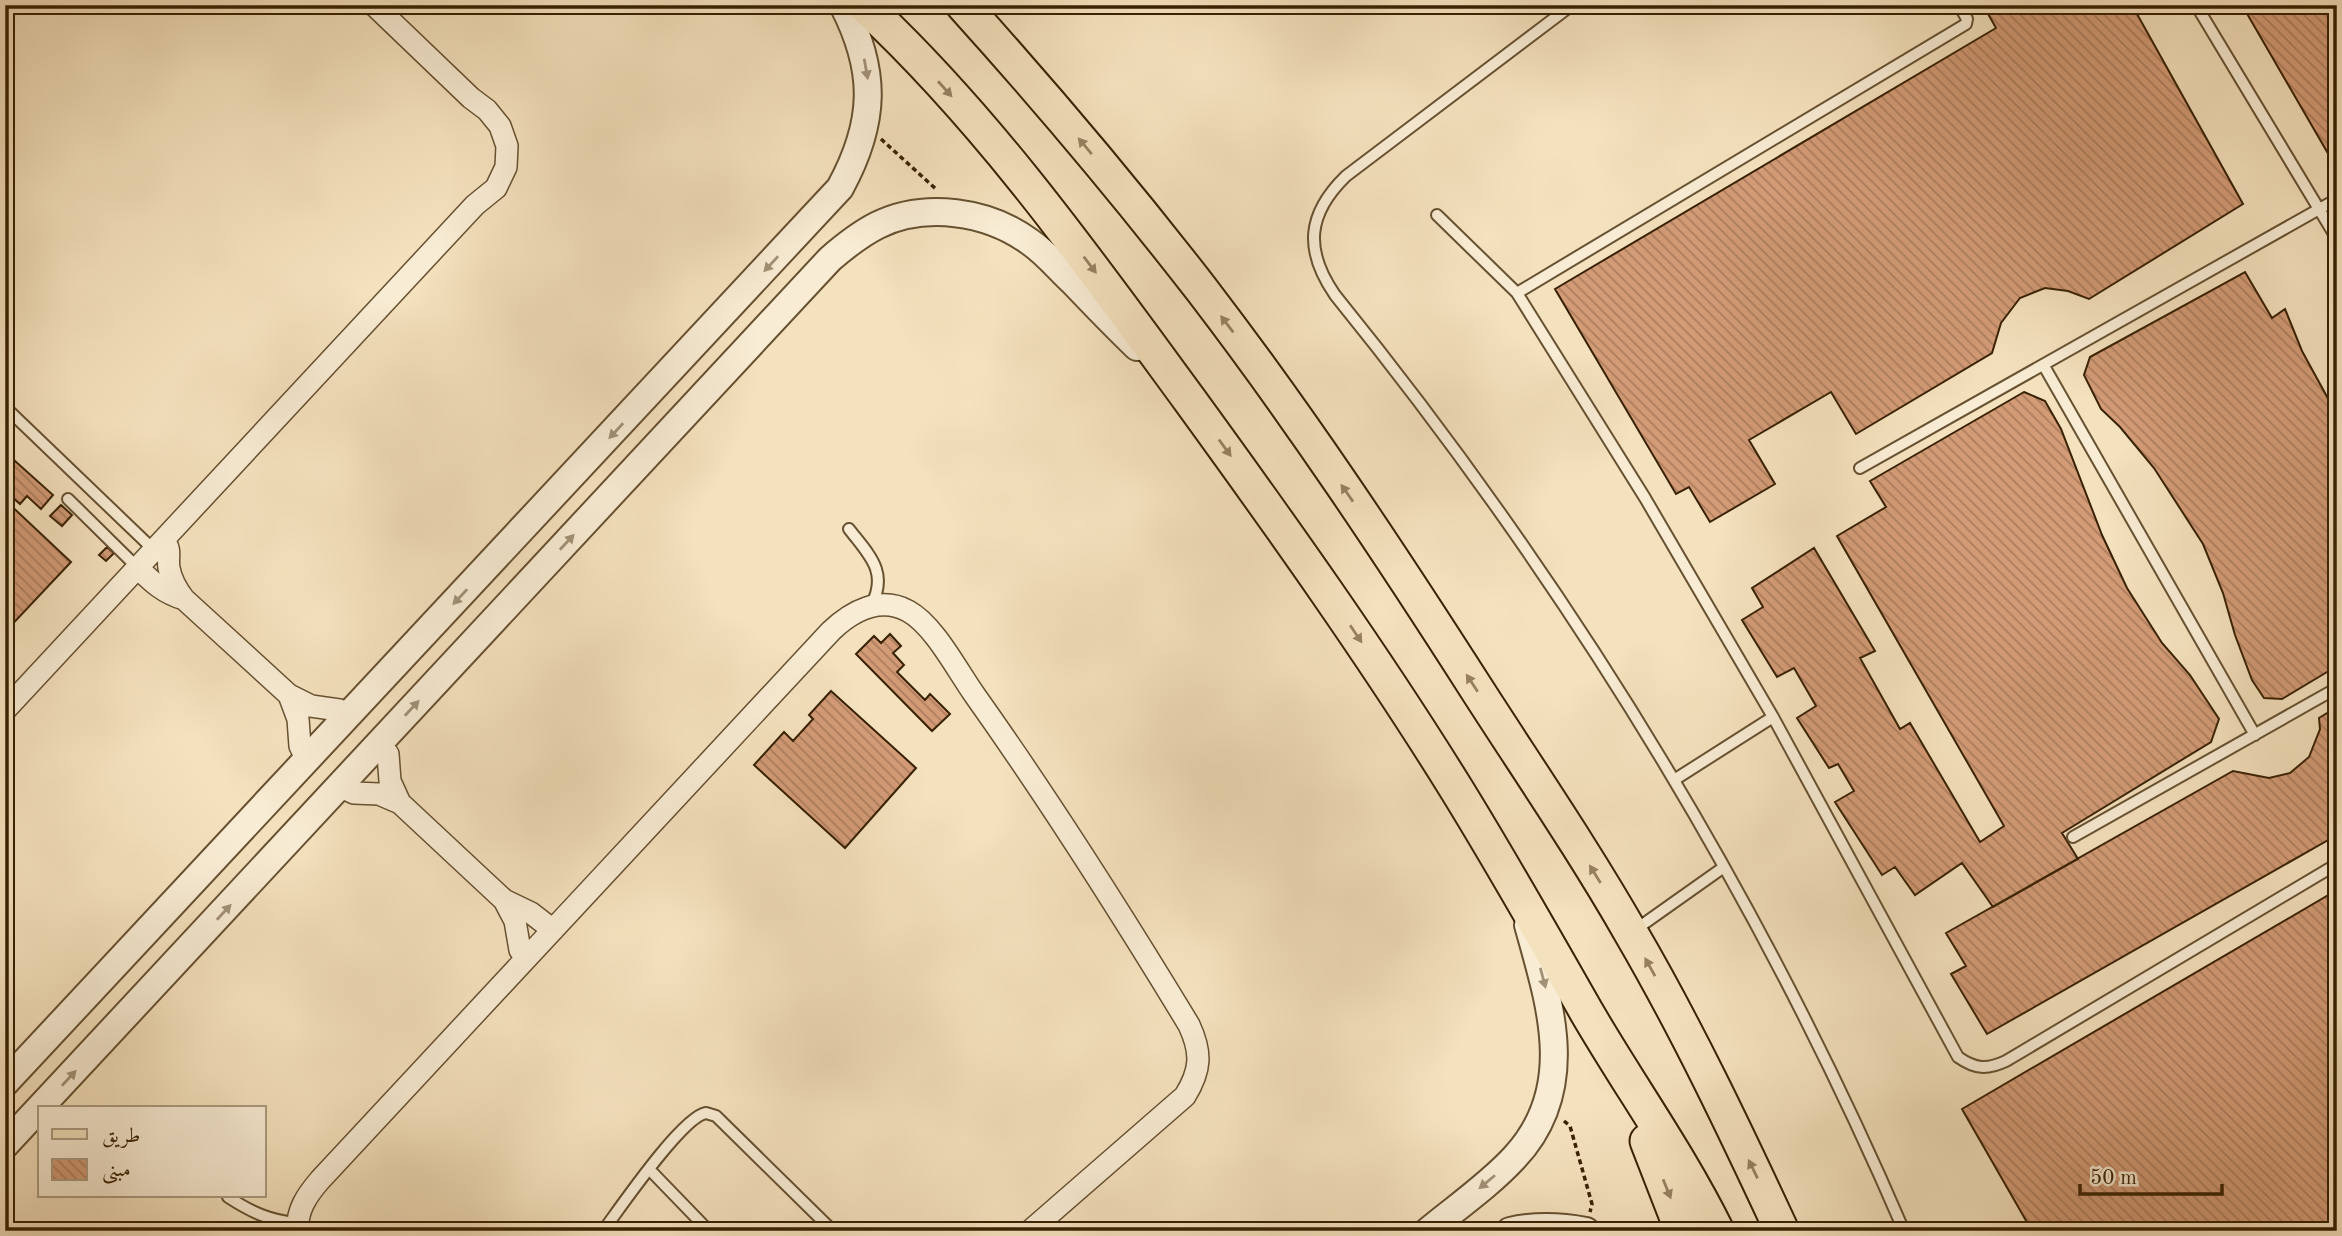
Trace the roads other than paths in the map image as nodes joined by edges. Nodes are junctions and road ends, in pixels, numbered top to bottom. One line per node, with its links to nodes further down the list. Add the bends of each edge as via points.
1 (374, 5): 19 (street, via 500,126 508,156 502,178)
2 (843, 5): 26 (street, one-way to 26, via 863,51 868,107 854,162 840,187)
3 (864, 5): 14 (main road, one-way to 14, via 934,76 1010,164)
4 (963, 5): 40 (main road, one-way to 4, via 1393,560 1268,379 1134,205)
5 (1572, 5): 31 (lane, via 1338,183 1319,211 1315,256 1322,277 1518,538)
6 (1959, 5): 12 (lane, via 1966,24)
7 (2196, 5): 9 (lane)
8 (2337, 199): 9 (lane)
9 (2319, 209): 11 (lane); 13 (lane)
10 (1437, 215): 12 (lane)
11 (2337, 239)
12 (1517, 293): 27 (lane, via 1645,498)
13 (2044, 366): 16 (lane); 28 (lane)
14 (1190, 401): 29 (street, one-way to 14, via 830,259 880,224 940,212 972,215 1003,225 1030,242); 37 (main road, one-way to 37, via 1393,690)
15 (5, 407): 19 (lane)
16 (1860, 468)
17 (68, 499): 20 (lane)
18 (849, 529): 22 (lane, via 877,569 877,595)
19 (159, 546): 20 (street); 21 (street, via 169,551 173,582)
20 (138, 568): 21 (street, via 160,589); 25 (street)
21 (184, 599): 24 (street)
22 (871, 606): 39 (street, via 831,631); 53 (street, via 889,605 922,621 1065,828 1197,1042 1195,1080 1185,1096)
23 (2337, 688): 28 (lane)
24 (289, 695): 26 (street, via 311,706); 30 (street)
25 (5, 710)
26 (350, 715): 30 (street)
27 (1773, 717): 31 (lane); 35 (lane, via 1950,1046 1958,1057 1981,1068 2006,1061)
28 (2255, 734): 34 (lane)
29 (379, 743): 32 (street); 33 (street, via 388,754 390,780)
30 (307, 760): 43 (street)
31 (1674, 780): 36 (lane)
32 (341, 787): 33 (street); 44 (street, one-way to 32)
33 (400, 803): 38 (street)
34 (2073, 837)
35 (2337, 864)
36 (1724, 867): 40 (lane); 60 (lane, via 1794,996)
37 (1518, 889): 42 (main road); 54 (street, one-way to 54, via 1552,1016 1555,1056 1546,1106 1515,1157)
38 (504, 900): 39 (street); 41 (street)
39 (553, 930): 41 (street)
40 (1631, 932): 59 (main road, one-way to 40, via 1717,1094)
41 (526, 958): 49 (street, via 309,1192)
42 (1589, 1015): 57 (main road, one-way to 57); 58 (main road)
43 (5, 1083)
44 (42, 1106)
45 (38, 1110): 46 (street, one-way to 45)
46 (5, 1145)
47 (649, 1169): 50 (lane); 51 (lane); 52 (lane, via 693,1119 711,1114)
48 (230, 1198): 49 (lane, via 256,1214)
49 (297, 1227)
50 (603, 1231)
51 (709, 1231)
52 (833, 1231)
53 (1030, 1231)
54 (1428, 1231)
55 (1510, 1231): 56 (street, via 1556,1226)
56 (1586, 1231)
57 (1682, 1231)
58 (1717, 1231)
59 (1782, 1231)
60 (1905, 1231)

